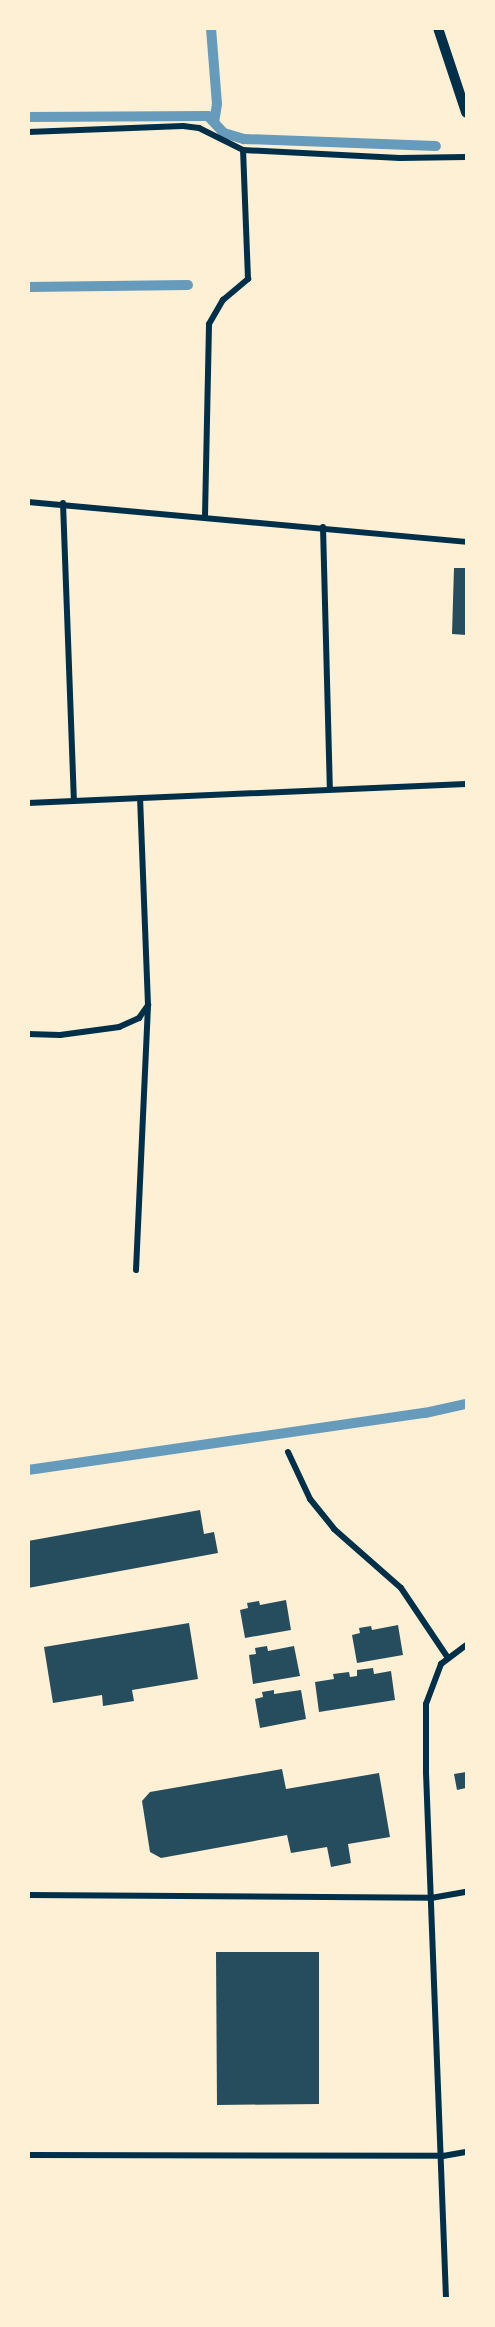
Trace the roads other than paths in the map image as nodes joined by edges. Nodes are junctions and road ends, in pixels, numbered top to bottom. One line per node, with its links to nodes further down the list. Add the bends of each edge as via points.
1 (438, 28): 2 (street)
2 (466, 112)
3 (28, 132): 4 (street, via 183,126 199,128)
4 (243, 150): 5 (street, via 400,158); 8 (street, via 248,279 223,300 209,324)
5 (466, 157)
6 (28, 502): 7 (street)
7 (63, 503): 8 (street); 14 (street)
8 (205, 516): 9 (street)
9 (323, 528): 10 (street); 12 (street)
10 (466, 542)
11 (466, 784): 12 (street)
12 (330, 789): 13 (street)
13 (140, 798): 14 (street); 16 (street)
14 (74, 801): 15 (street)
15 (28, 803)
16 (148, 1005): 17 (street, via 140,1018 119,1027 60,1035); 18 (street)
17 (28, 1034)
18 (136, 1270)
19 (288, 1452): 21 (street, via 310,1499 334,1529 401,1588)
20 (466, 1645): 21 (street)
21 (448, 1658): 24 (street, via 441,1664 426,1704)
22 (466, 1892): 24 (street)
23 (28, 1895): 24 (street)
24 (431, 1898): 27 (street)
25 (466, 2152): 27 (street)
26 (28, 2156): 27 (street)
27 (443, 2156): 28 (street)
28 (446, 2298)

